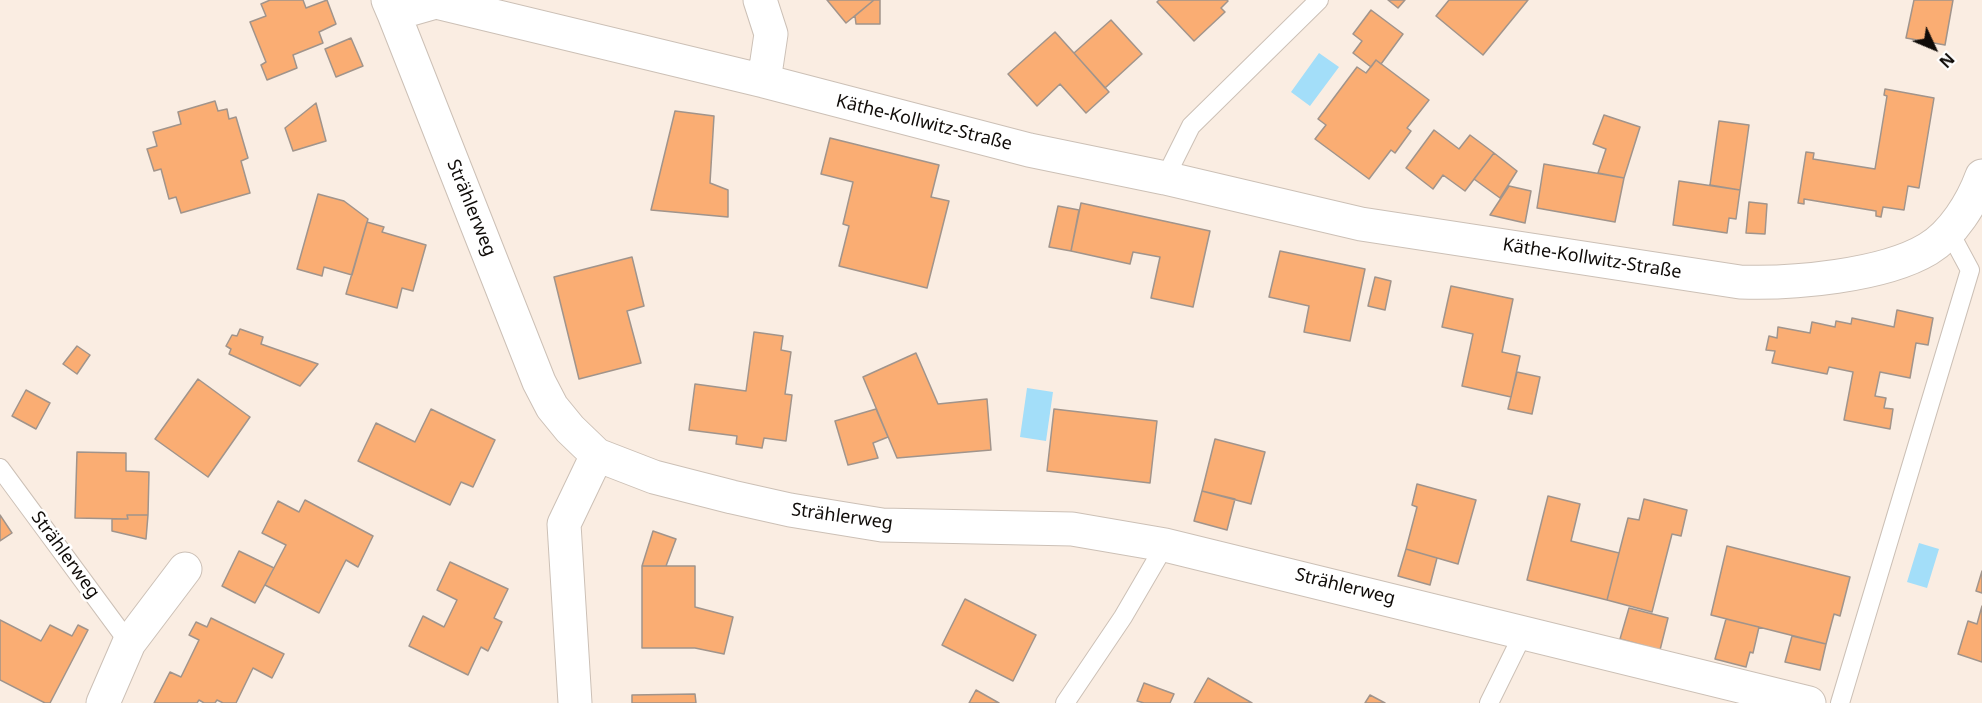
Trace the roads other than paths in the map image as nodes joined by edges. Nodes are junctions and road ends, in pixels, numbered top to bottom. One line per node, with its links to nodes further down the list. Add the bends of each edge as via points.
1 (760, 0): 4 (street, via 771,34)
2 (1319, 0): 6 (lane, via 1191,126)
3 (391, 7): 4 (street, Strählerweg, via 436,2); 8 (street, Strählerweg, via 539,382 552,407)
4 (764, 81): 6 (street, Käthe-Kollwitz-Straße, via 1029,150)
5 (1982, 176): 7 (street, Käthe-Kollwitz-Straße)
6 (1165, 178): 7 (street, Käthe-Kollwitz-Straße, via 1361,224 1740,282 1788,282 1876,268 1929,249)
7 (1949, 231): 19 (lane, via 1970,270)
8 (597, 455): 10 (street, Strählerweg, via 654,477 732,498 882,525 1072,529); 15 (street, via 564,524)
9 (0, 468): 13 (lane, Strählerweg)
10 (1165, 544): 12 (street, Strählerweg); 16 (lane, via 1124,618)
11 (185, 569): 13 (street)
12 (1524, 632): 17 (lane); 18 (street, Strählerweg)
13 (129, 643): 14 (street)
14 (103, 703)
15 (575, 703)
16 (1065, 703)
17 (1489, 703)
18 (1809, 703)
19 (1840, 703)

